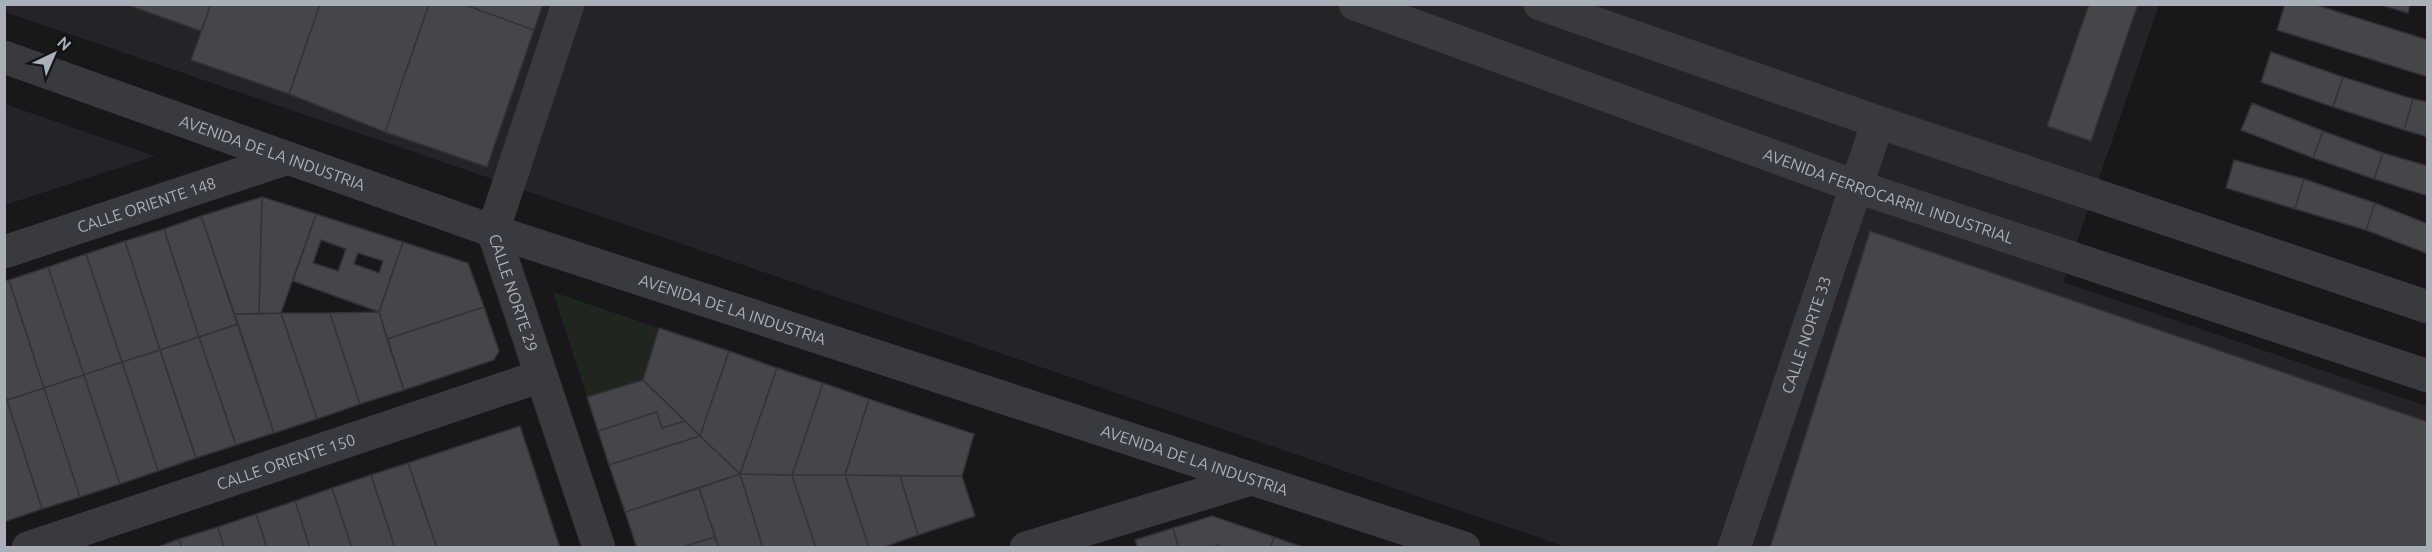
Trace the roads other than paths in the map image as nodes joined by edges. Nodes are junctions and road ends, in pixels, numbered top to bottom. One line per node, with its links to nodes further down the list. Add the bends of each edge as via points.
1 (568, 4): 9 (street, CALLE NORTE 29)
2 (1355, 4): 4 (street, AVENIDA FERROCARRIL INDUSTRIAL)
3 (1540, 4): 6 (street)
4 (1413, 14): 8 (street, AVENIDA FERROCARRIL INDUSTRIAL)
5 (4, 57): 7 (street, AVENIDA DE LA INDUSTRIA)
6 (1878, 122): 8 (street, CALLE NORTE 33); 11 (street)
7 (288, 158): 9 (street, AVENIDA DE LA INDUSTRIA); 10 (street, CALLE ORIENTE 148)
8 (1855, 186): 13 (street, AVENIDA FERROCARRIL INDUSTRIAL); 19 (street, CALLE NORTE 33)
9 (493, 231): 12 (street, CALLE NORTE 29); 14 (street, AVENIDA DE LA INDUSTRIA)
10 (4, 252)
11 (2427, 307)
12 (541, 376): 15 (street, CALLE ORIENTE 150); 16 (street, CALLE NORTE 29)
13 (2427, 376)
14 (1251, 479): 17 (street); 18 (street, AVENIDA DE LA INDUSTRIA)
15 (28, 548)
16 (599, 548)
17 (1026, 548)
18 (1464, 548)
19 (1734, 548)

